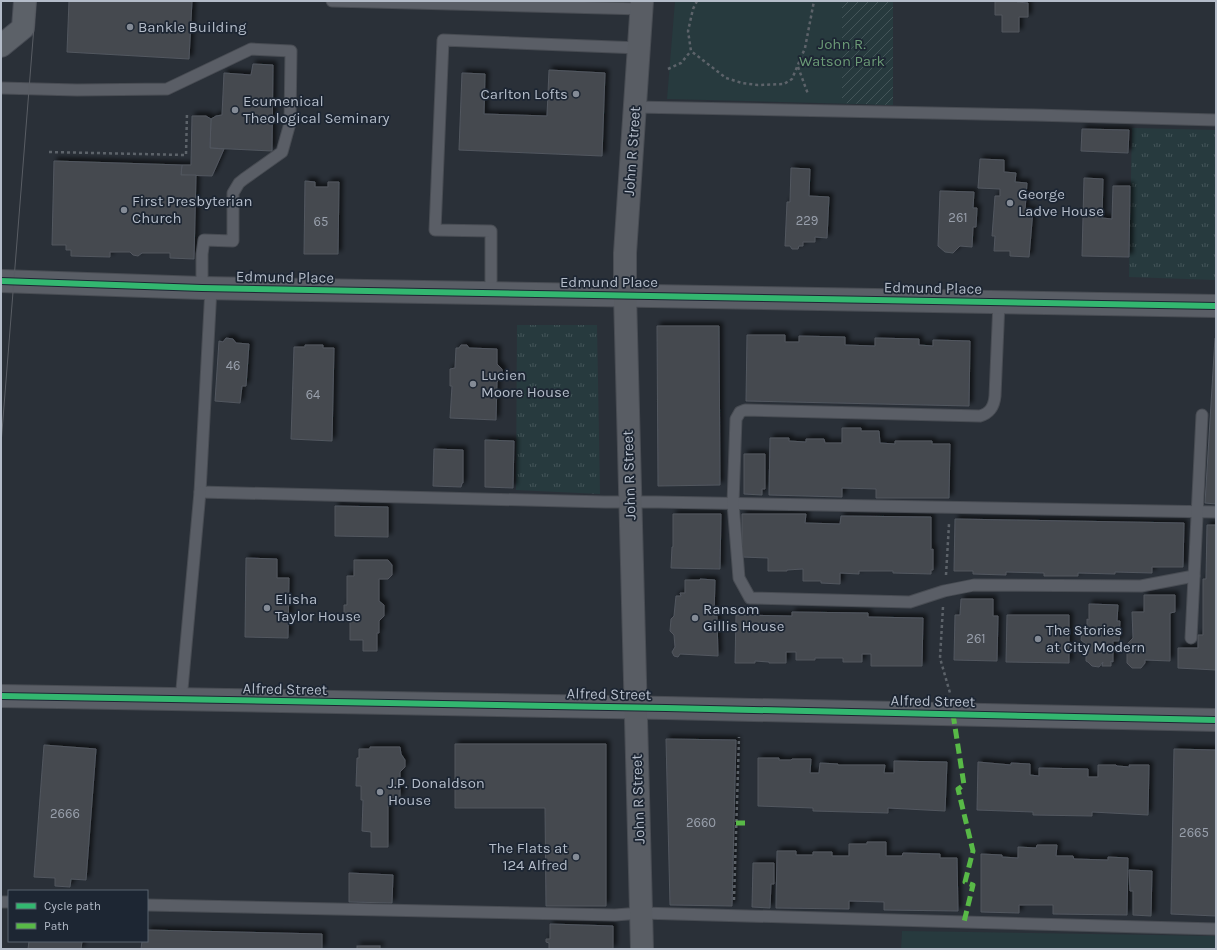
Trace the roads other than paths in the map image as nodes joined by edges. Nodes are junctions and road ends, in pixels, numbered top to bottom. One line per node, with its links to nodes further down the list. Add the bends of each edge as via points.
1 (25, 1): 4 (main road, via 23,28)
2 (332, 1): 3 (lane)
3 (642, 5): 5 (street, John R Street)
4 (1, 46)
5 (639, 48): 7 (street, John R Street); 11 (lane, via 443,40 435,230 491,231)
6 (1, 88): 10 (lane, via 167,89 251,50 291,51 290,123 282,152 235,188 233,241 204,240 202,254)
7 (634, 108): 8 (lane); 12 (street, John R Street)
8 (1216, 120)
9 (1, 281): 10 (street, Edmund Place)
10 (206, 288): 11 (street, Edmund Place); 16 (lane)
11 (491, 294): 12 (street, Edmund Place)
12 (625, 295): 13 (street, Edmund Place); 17 (street, John R Street)
13 (1000, 302): 14 (street, Edmund Place); 18 (lane, via 995,396 988,414 980,416 745,410 740,412 736,420)
14 (1216, 306)
15 (1202, 415): 19 (lane)
16 (200, 492): 17 (lane); 24 (lane)
17 (630, 501): 18 (lane); 25 (street, John R Street)
18 (733, 503): 19 (lane); 21 (lane, via 739,578 750,598 910,602 974,585 1141,586)
19 (1197, 512): 20 (lane); 21 (lane)
20 (1216, 512)
21 (1194, 576): 22 (lane)
22 (1190, 638)
23 (1, 696): 24 (street, Alfred Street)
24 (181, 700): 25 (street, Alfred Street)
25 (635, 708): 26 (street, Alfred Street); 28 (street, John R Street)
26 (1216, 720)
27 (148, 905): 28 (lane)
28 (641, 914): 29 (lane); 30 (street, John R Street)
29 (1216, 929)
30 (642, 949)

